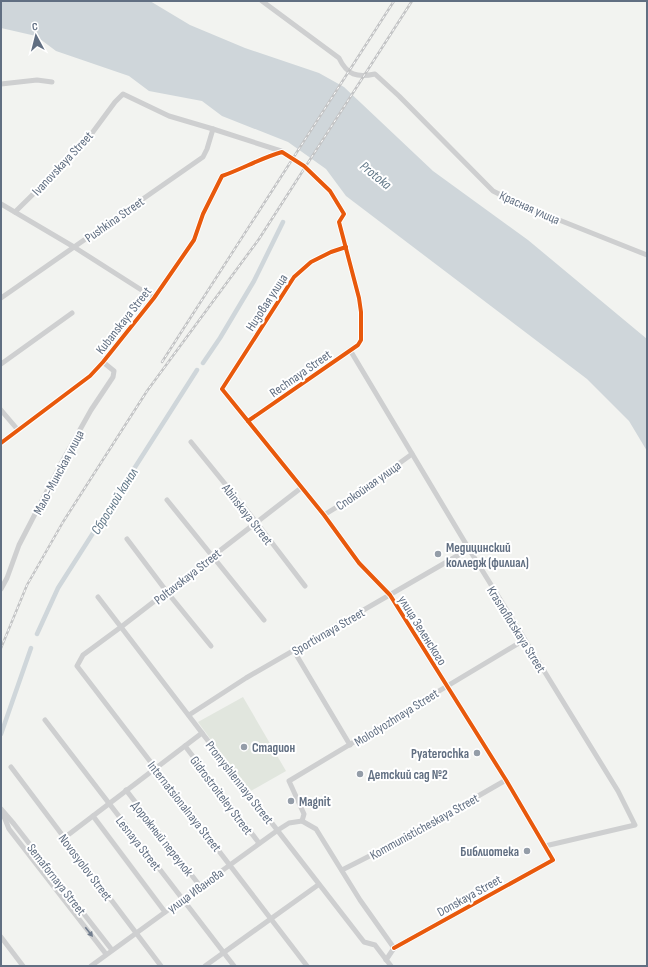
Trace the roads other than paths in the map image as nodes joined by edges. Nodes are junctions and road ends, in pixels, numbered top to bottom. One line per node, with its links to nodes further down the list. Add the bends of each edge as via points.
1 (262, 1): 10 (street, Красная улица, via 339,58 344,68 358,76 375,74 493,191 519,204)
2 (52, 82): 3 (street, via 37,80)
3 (1, 84)
4 (213, 129): 5 (street); 7 (street, Ivanovskaya Street, via 169,116 122,94 84,144); 8 (street, Pushkina Street, via 203,157)
5 (282, 152): 9 (street, via 304,166 330,191 344,214 339,222); 12 (street, Kubanskaya Street, via 264,157 222,176 203,214 194,240)
6 (1, 204): 7 (street)
7 (15, 212): 8 (street)
8 (74, 247): 11 (street, Pushkina Street); 12 (street)
9 (346, 247): 14 (street, Rechnaya Street, via 361,312 361,340); 17 (street, Низовая улица, via 311,262 294,277)
10 (647, 255)
11 (1, 298)
12 (154, 298): 15 (street, Kubanskaya Street)
13 (72, 313): 16 (street)
14 (350, 350): 19 (street, Rechnaya Street); 23 (street, Krasnoflotskaya Street)
15 (103, 362): 20 (street, Kubanskaya Street, via 90,376); 32 (street, Мало-Минская улица, via 114,371 114,377 91,410 63,460 19,545)
16 (1, 364)
17 (222, 389): 19 (street, улица Зеленского)
18 (1, 410): 20 (street)
19 (248, 421): 24 (street, улица Зеленского)
20 (18, 430): 22 (street, Kubanskaya Street)
21 (191, 442): 27 (street, Abinskaya Street)
22 (1, 443)
23 (412, 454): 26 (street, Спокойная улица); 29 (street, Krasnoflotskaya Street)
24 (301, 488): 26 (street, улица Зеленского); 27 (street, Poltavskaya Street)
25 (167, 500): 30 (street)
26 (324, 515): 34 (street, улица Зеленского, via 359,563)
27 (256, 522): 30 (street, Poltavskaya Street); 31 (street, Abinskaya Street)
28 (127, 539): 33 (street)
29 (469, 549): 34 (street, Sportivnaya Street); 38 (street, Krasnoflotskaya Street)
30 (212, 556): 33 (street, Poltavskaya Street); 36 (street)
31 (305, 586)
32 (1, 590)
33 (166, 592): 37 (street, Poltavskaya Street); 39 (street)
34 (390, 595): 40 (street, Sportivnaya Street); 42 (street, улица Зеленского)
35 (98, 597): 37 (street, Promyshlennaya Street)
36 (264, 620)
37 (121, 627): 41 (street, Poltavskaya Street, via 83,655); 43 (street, Promyshlennaya Street)
38 (524, 640): 42 (street, Molodyozhnaya Street); 61 (street, Krasnoflotskaya Street, via 618,791 635,825)
39 (211, 646)
40 (294, 650): 43 (street, Sportivnaya Street); 46 (street)
41 (77, 666): 49 (street, Internatsionalnaya Street)
42 (446, 686): 46 (street, Molodyozhnaya Street); 50 (street, улица Зеленского)
43 (189, 714): 45 (street, Promyshlennaya Street)
44 (45, 720): 52 (street, Lesnaya Street)
45 (202, 733): 47 (street); 58 (street, Promyshlennaya Street)
46 (350, 745): 55 (street, Molodyozhnaya Street, via 289,781 304,814)
47 (185, 746): 49 (street); 60 (street, Gidrostroiteley Street)
48 (11, 767): 59 (street, Novosyolov Street)
49 (156, 768): 51 (street); 63 (street, Internatsionalnaya Street)
50 (506, 780): 61 (street, улица Зеленского); 64 (street, Kommunisticheskaya Street, via 405,838)
51 (126, 790): 52 (street); 66 (street, Дорожный переулок)
52 (109, 804): 54 (street); 67 (street, Lesnaya Street)
53 (1, 809): 56 (street, Semafornaya Street); 57 (street, Semafornaya Street)
54 (93, 816): 59 (street); 68 (street)
55 (302, 822): 58 (street, улица Иванова, via 289,822); 64 (street, via 316,828)
56 (14, 824): 57 (street, via 10,823); 73 (street, Semafornaya Street)
57 (9, 828): 75 (street, Semafornaya Street, one-way to 75)
58 (278, 830): 60 (street, улица Иванова); 65 (street, Promyshlennaya Street)
59 (64, 838): 70 (street, Novosyolov Street)
60 (259, 843): 63 (street, улица Иванова)
61 (545, 846): 62 (street, улица Зеленского)
62 (553, 860): 72 (street, Donskaya Street)
63 (230, 865): 66 (street, улица Иванова); 69 (street, Internatsionalnaya Street)
64 (342, 870): 72 (street)
65 (318, 885): 69 (street); 76 (street, Promyshlennaya Street, via 364,942 375,945)
66 (200, 886): 67 (street, улица Иванова)
67 (183, 899): 68 (street, улица Иванова); 74 (street, Lesnaya Street)
68 (165, 912): 70 (street, улица Иванова)
69 (270, 918): 74 (street); 82 (street, Internatsionalnaya Street)
70 (136, 933): 73 (street, улица Иванова); 79 (street, Novosyolov Street)
71 (1, 937): 77 (street)
72 (394, 948): 76 (street)
73 (112, 950): 75 (street, улица Иванова)
74 (224, 952): 80 (street); 81 (street, Lesnaya Street)
75 (106, 954): 78 (street, улица Иванова)
76 (386, 960): 83 (street, Promyshlennaya Street)
77 (23, 966)
78 (91, 966)
79 (161, 966)
80 (205, 966)
81 (234, 966)
82 (306, 966)
83 (391, 966)

